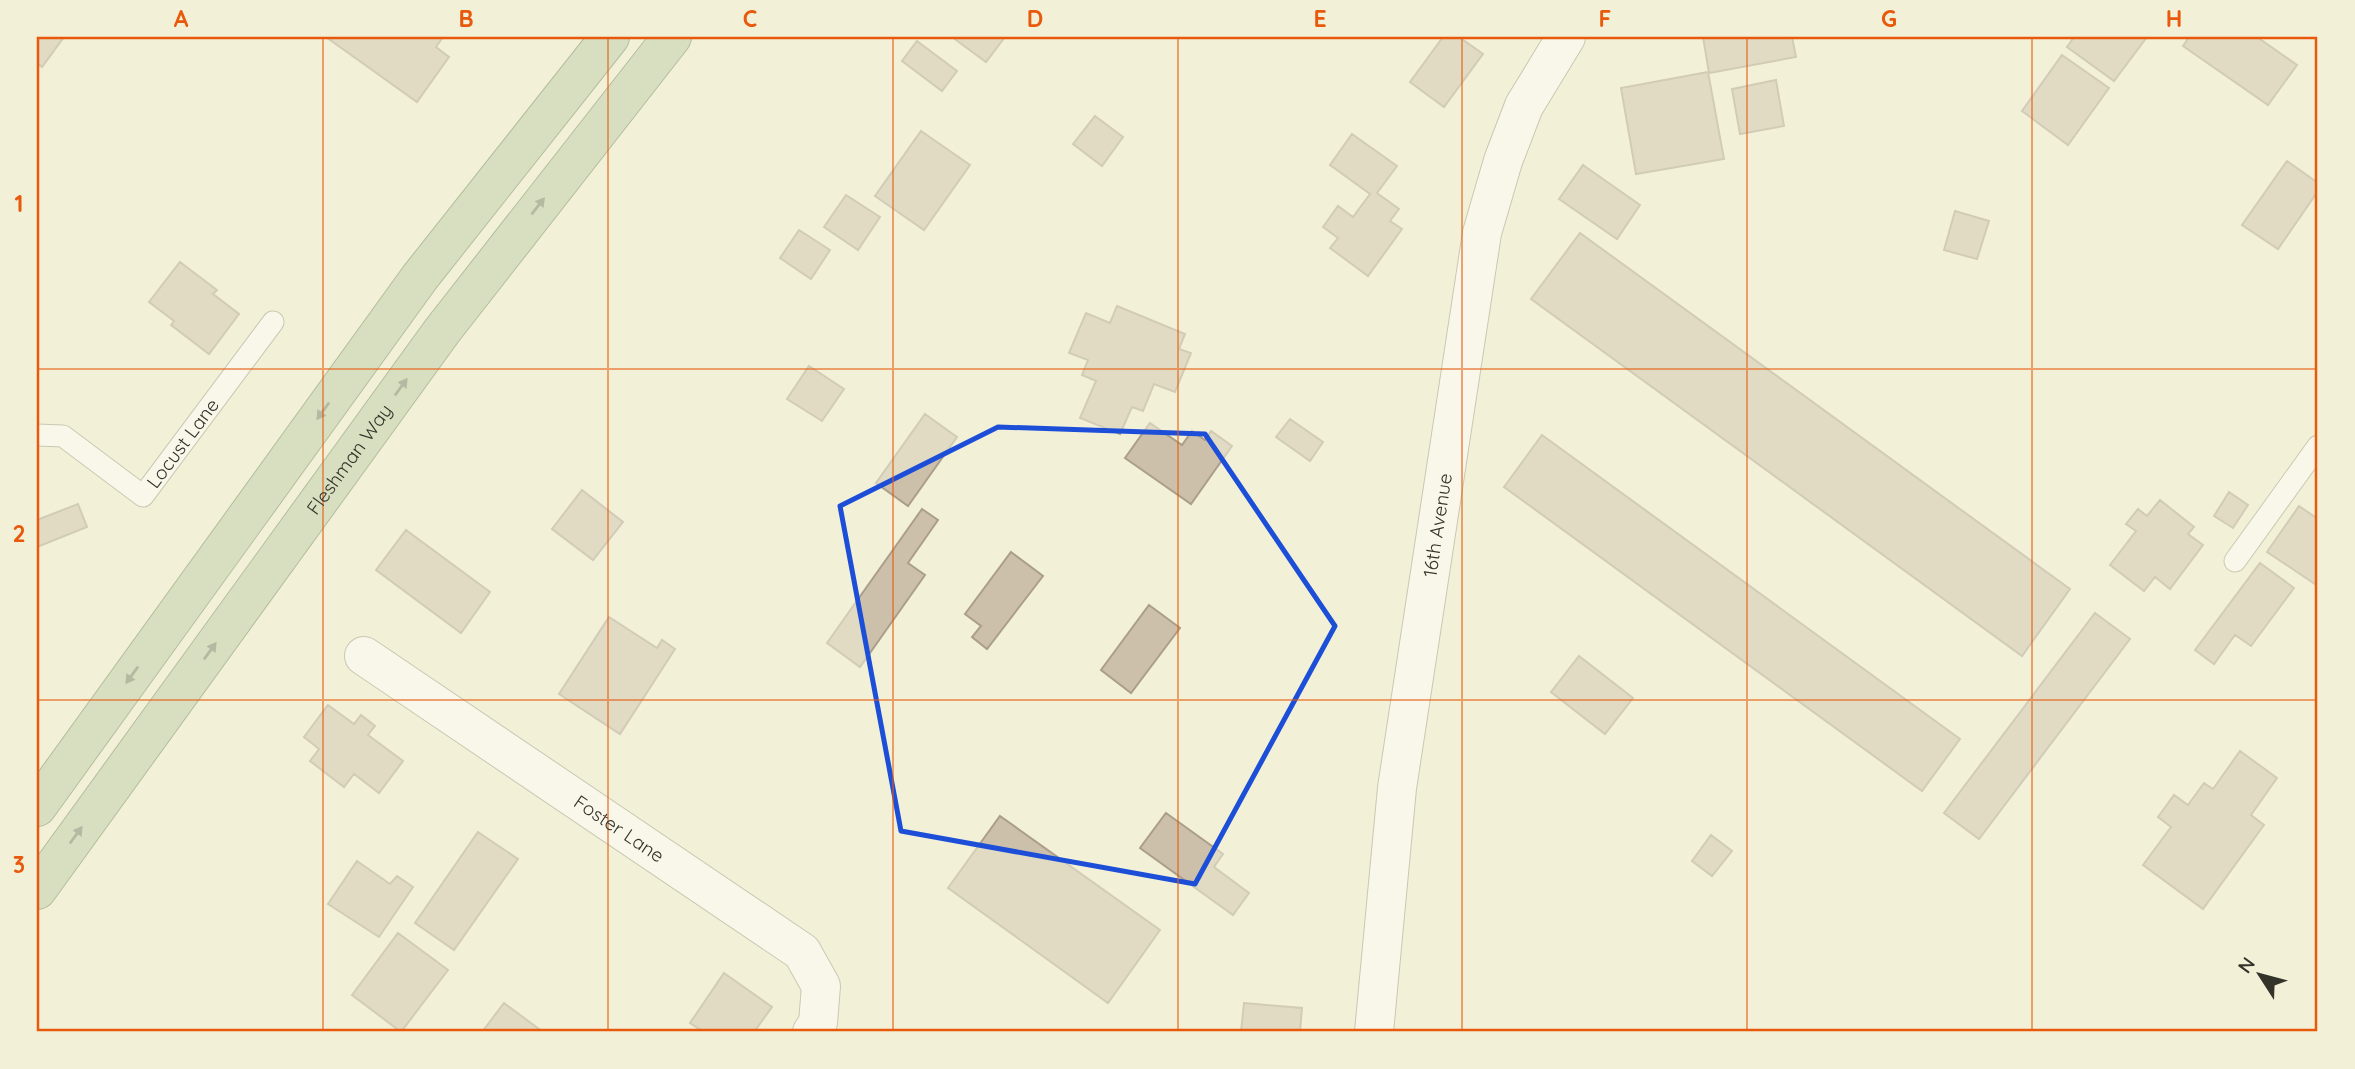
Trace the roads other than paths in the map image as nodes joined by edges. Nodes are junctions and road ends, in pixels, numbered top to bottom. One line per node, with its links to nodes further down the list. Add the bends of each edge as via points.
1 (583, 37): 5 (main road)
2 (610, 37): 5 (main road)
3 (672, 37): 12 (main road, Fleshman Way, one-way to 3, via 442,331)
4 (1566, 37): 14 (street, 16th Avenue, via 1524,106 1482,233 1397,788)
5 (420, 276): 11 (main road, one-way to 11)
6 (273, 322): 7 (lane, Locust Lane, via 143,496 63,436)
7 (37, 435)
8 (2318, 446): 9 (lane)
9 (2235, 561)
10 (364, 656): 13 (street, Foster Lane, via 802,952 821,986 818,1023)
11 (37, 807)
12 (37, 890)
13 (812, 1032)
14 (1374, 1032)

